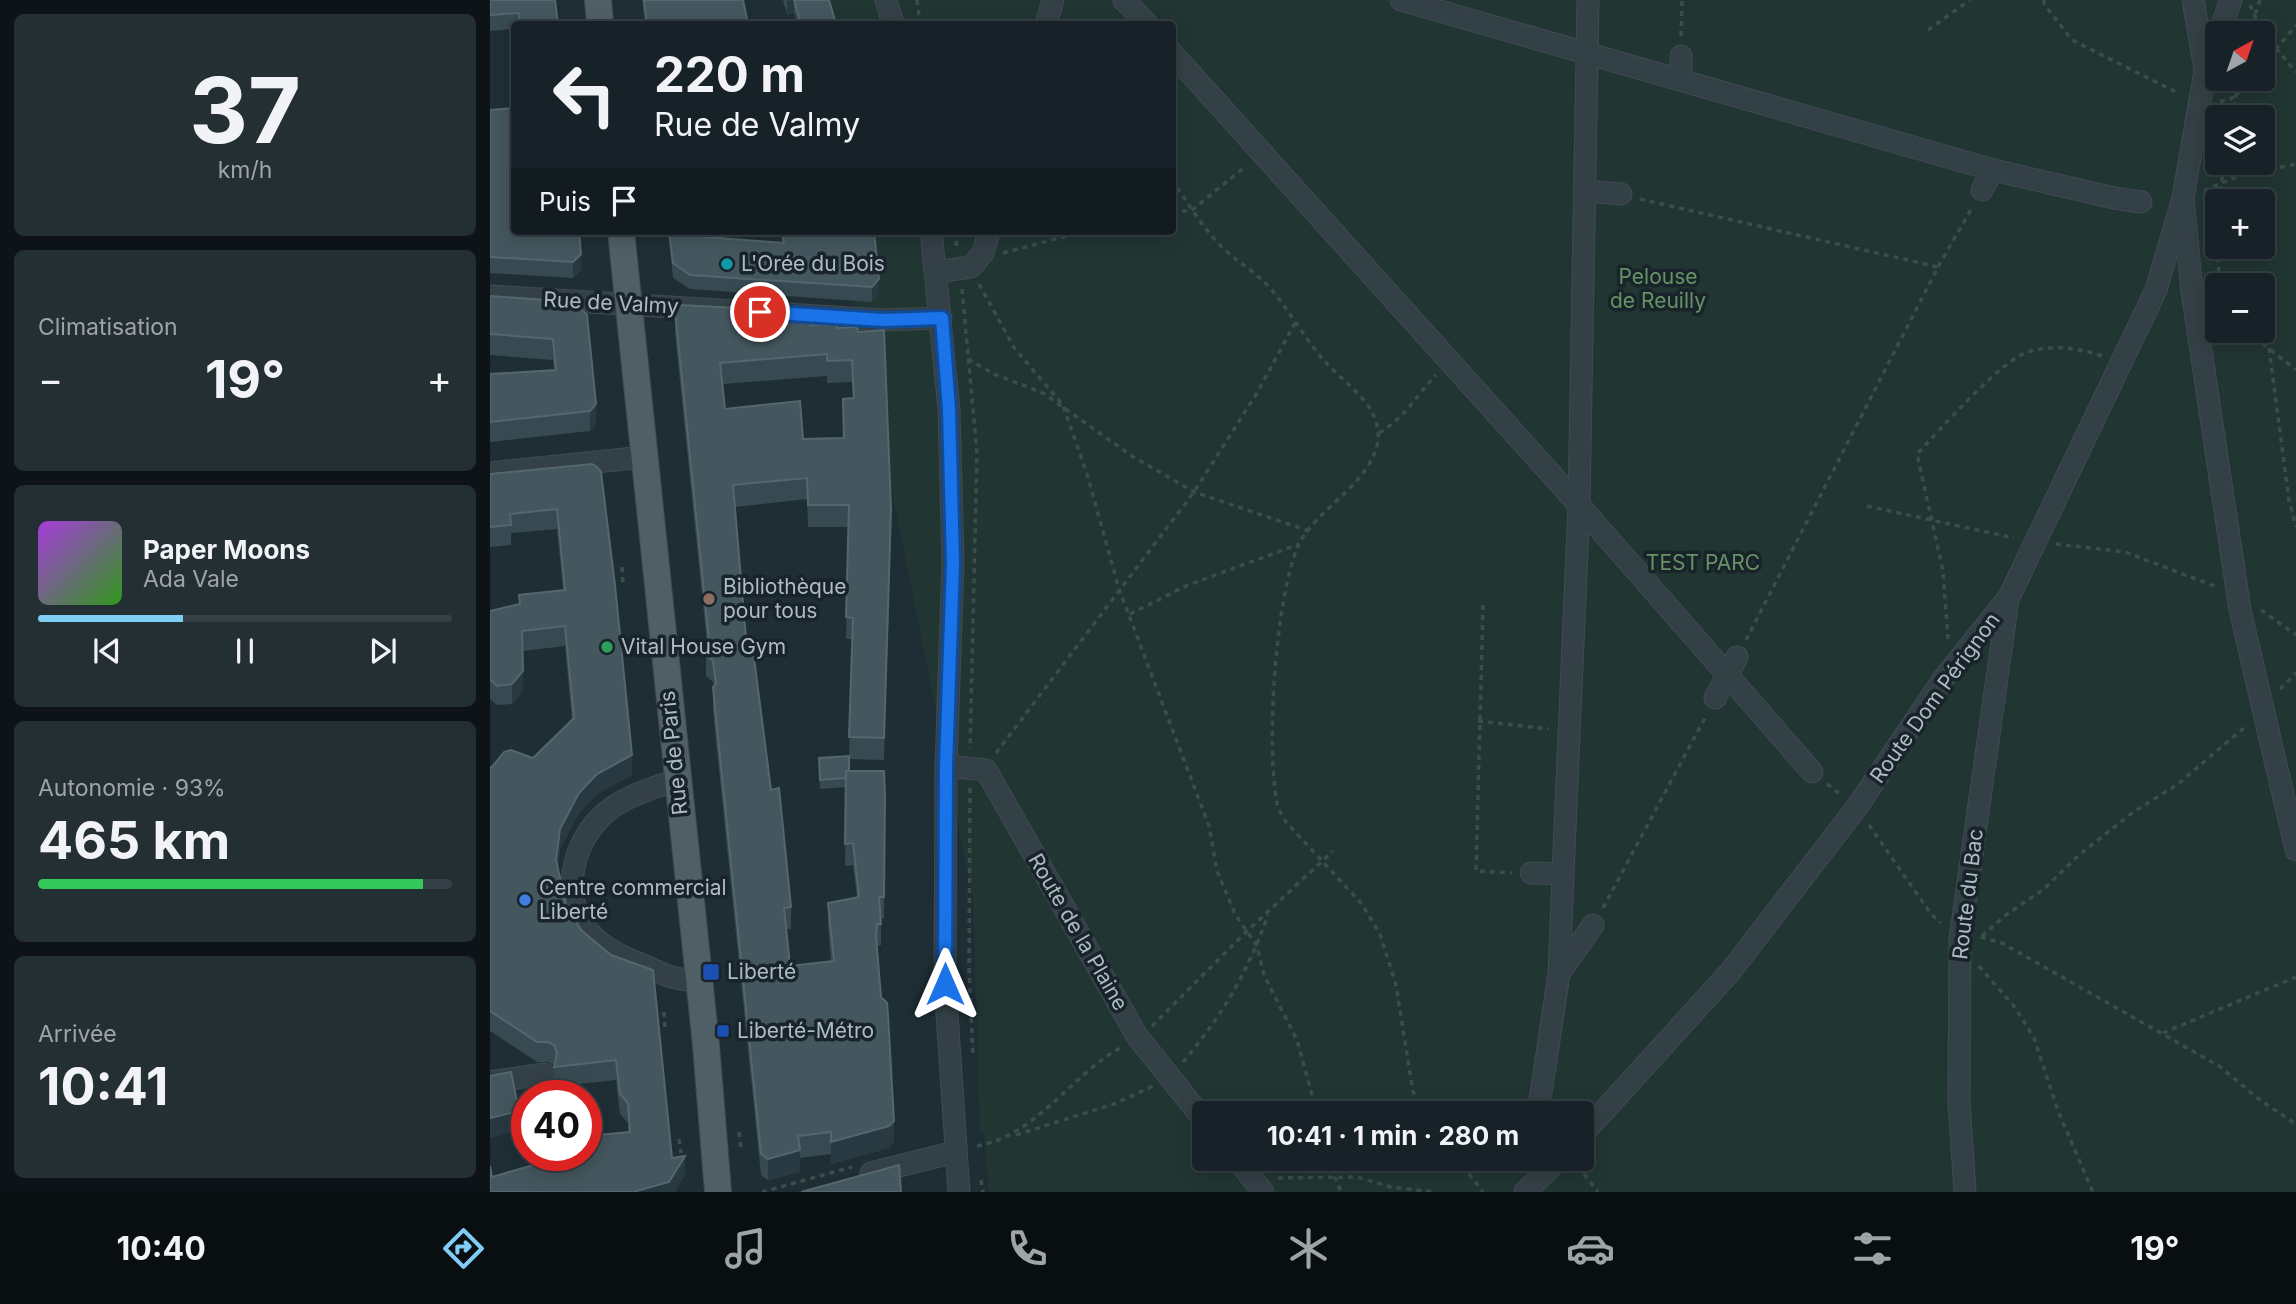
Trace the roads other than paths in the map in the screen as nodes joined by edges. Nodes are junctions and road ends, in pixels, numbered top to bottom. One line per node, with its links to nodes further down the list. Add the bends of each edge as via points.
1 (598, 0): 10 (main road)
2 (886, 0): 11 (street)
3 (899, 0): 12 (street)
4 (1054, 0): 13 (street)
5 (1125, 0): 14 (street)
6 (1401, 0): 16 (street)
7 (1588, 0): 16 (street)
8 (2193, 0): 19 (street)
9 (2231, 0): 15 (street)
10 (600, 21)
11 (895, 21)
12 (896, 21)
13 (1047, 21)
14 (1144, 21)
15 (2223, 21)
16 (1587, 53): 20 (street); 23 (street)
17 (1681, 56): 20 (street)
18 (1176, 57): 36 (street)
19 (2205, 71): 25 (street)
20 (1681, 80): 21 (street)
21 (1993, 170): 22 (street); 26 (street)
22 (1982, 190)
23 (1585, 191): 24 (street); 36 (street)
24 (1621, 194)
25 (2183, 198): 37 (street, Route Dom Pérignon, via 2156,290); 43 (street, via 2192,291 2238,596)
26 (2141, 202)
27 (621, 235): 32 (main road, Rue de Paris)
28 (931, 235): 30 (street)
29 (987, 235): 30 (street, via 977,260)
30 (936, 272): 33 (street)
31 (490, 296): 32 (street, Rue de Valmy)
32 (629, 305): 33 (street, Rue de Valmy, via 883,320); 34 (main road, Rue de Paris)
33 (942, 318): 40 (street, via 953,564)
34 (644, 457): 35 (street); 42 (main road, Rue de Paris)
35 (490, 473)
36 (1579, 505): 38 (street); 45 (street)
37 (2009, 597): 53 (street, Route Dom Pérignon, via 1951,669 1857,807 1730,972); 62 (street, Route du Bac, via 1960,939 1959,1102)
38 (1732, 666): 39 (street); 41 (street)
39 (1716, 698)
40 (946, 766): 52 (street, Route de la Plaine, via 978,768 1138,1036); 54 (street, via 945,984)
41 (1812, 772)
42 (677, 780): 48 (main road, Rue de Paris); 48 (street, via 623,802 601,817 579,848 571,891 583,924 612,951 676,981)
43 (2296, 850)
44 (1531, 873): 45 (street)
45 (1563, 874): 47 (street)
46 (1593, 925): 47 (street)
47 (1559, 974): 51 (street)
48 (699, 980): 59 (main road, Rue de Paris)
49 (544, 1074): 50 (street)
50 (490, 1082)
51 (1540, 1101)
52 (1192, 1105)
53 (1594, 1122)
54 (955, 1152): 55 (street); 60 (street)
55 (858, 1171)
56 (1246, 1171): 58 (street)
57 (1547, 1171): 61 (street)
58 (1260, 1188)
59 (718, 1192)
60 (959, 1192)
61 (1525, 1192)
62 (1965, 1192)

